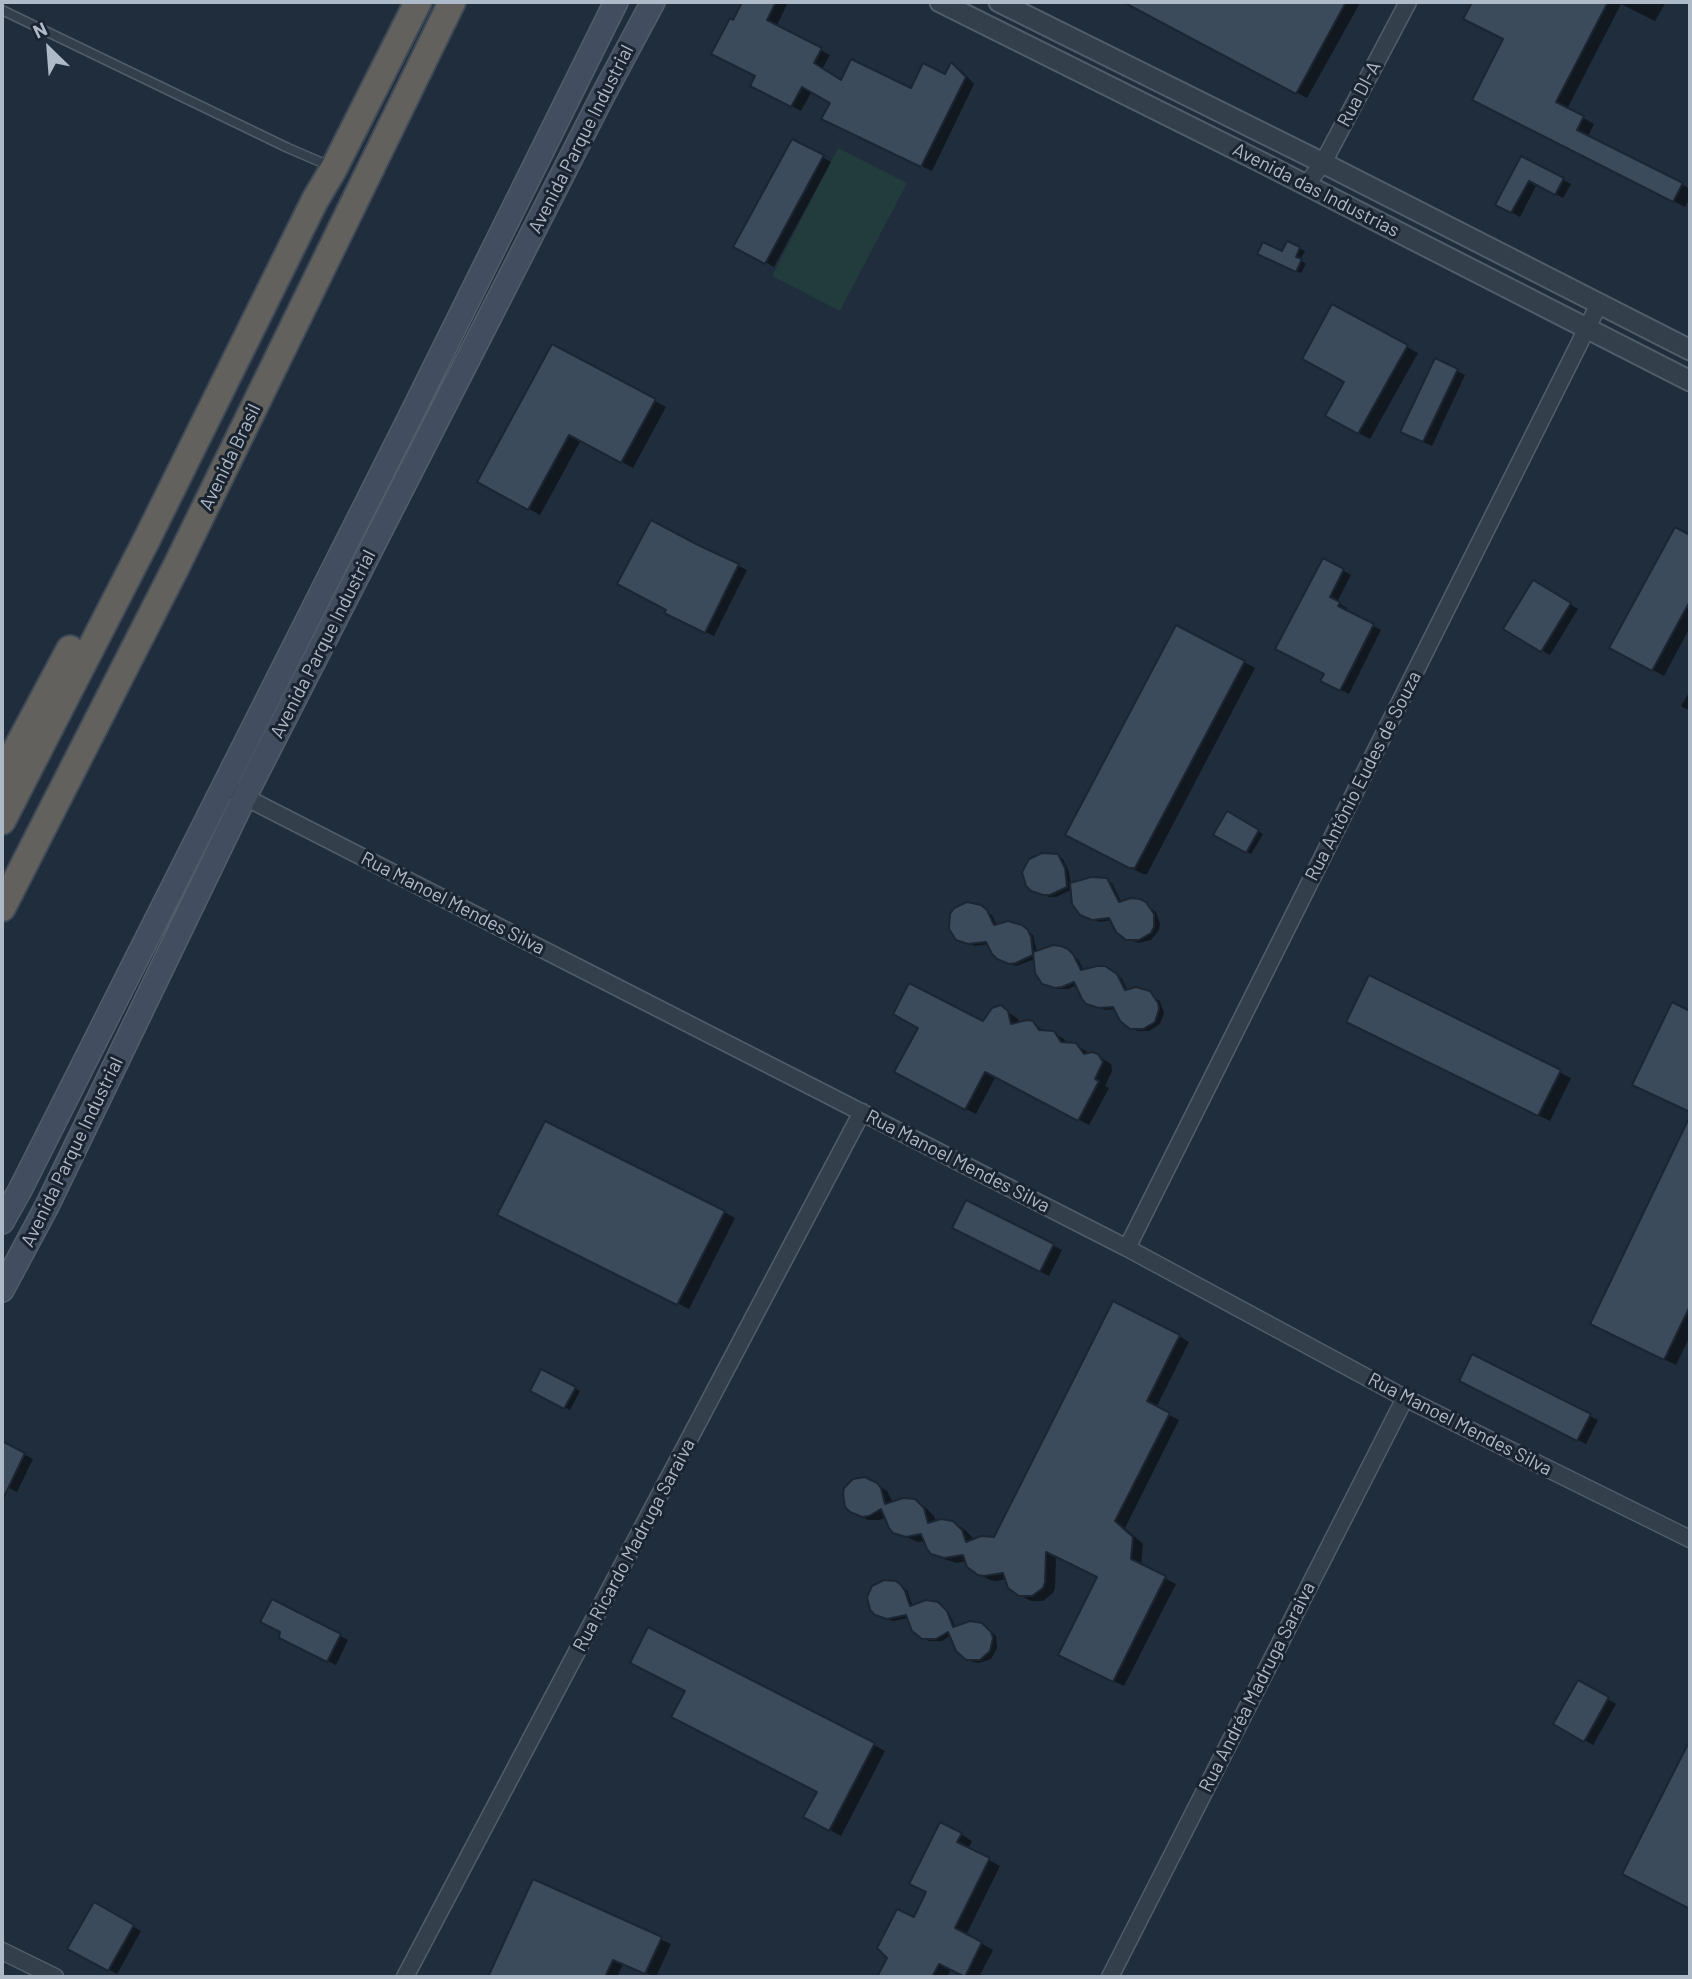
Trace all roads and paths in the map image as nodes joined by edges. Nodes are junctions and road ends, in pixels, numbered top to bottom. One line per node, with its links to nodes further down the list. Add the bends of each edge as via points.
1 (418, 2): 12 (highway, Avenida Brasil)
2 (452, 2): 27 (highway, Avenida Brasil, via 182,554)
3 (616, 2): 14 (main road, Avenida Parque Industrial)
4 (653, 2): 15 (main road, Avenida Parque Industrial)
5 (940, 2): 10 (street, Avenida das Industrias)
6 (999, 2): 9 (street, Avenida das Industrias)
7 (1408, 2): 11 (street, Rua DI-A)
8 (2, 10): 12 (lane)
9 (1028, 16): 10 (street); 11 (street, Avenida das Industrias)
10 (1012, 38): 13 (street, Avenida das Industrias)
11 (1322, 163): 13 (street, Rua DI-A); 16 (street, Avenida das Industrias)
12 (334, 168): 22 (highway, Avenida Brasil)
13 (1306, 185): 17 (street, Avenida das Industrias)
14 (518, 198): 15 (main road); 20 (main road, Avenida Parque Industrial)
15 (544, 210): 21 (main road, Avenida Parque Industrial)
16 (1599, 304): 17 (street, Rua Antônio Eudes de Souza); 18 (street, Avenida das Industrias)
17 (1587, 328): 19 (street, Avenida das Industrias); 32 (street, Rua Antônio Eudes de Souza)
18 (1690, 350)
19 (1690, 381)
20 (389, 458): 21 (main road); 24 (main road, Avenida Parque Industrial)
21 (412, 469): 25 (main road, Avenida Parque Industrial)
22 (147, 539): 23 (highway, via 107,584); 26 (highway, Avenida Brasil)
23 (2, 776)
24 (223, 787): 25 (street, Rua Manoel Mendes Silva); 29 (main road, Avenida Parque Industrial)
25 (245, 796): 28 (street, Rua Manoel Mendes Silva); 30 (main road, Avenida Parque Industrial)
26 (2, 821)
27 (2, 908)
28 (862, 1112): 32 (street, Rua Manoel Mendes Silva); 38 (street, Rua Ricardo Madruga Saraiva)
29 (54, 1123): 30 (main road); 31 (main road, Avenida Parque Industrial)
30 (81, 1136): 33 (main road, Avenida Parque Industrial)
31 (2, 1222)
32 (1127, 1248): 34 (street, Rua Manoel Mendes Silva)
33 (2, 1290)
34 (1405, 1398): 35 (street, Rua Manoel Mendes Silva); 39 (street, Rua Andréa Madruga Saraiva)
35 (1689, 1534)
36 (2, 1951): 37 (street)
37 (55, 1977)
38 (405, 1977)
39 (1110, 1977)

